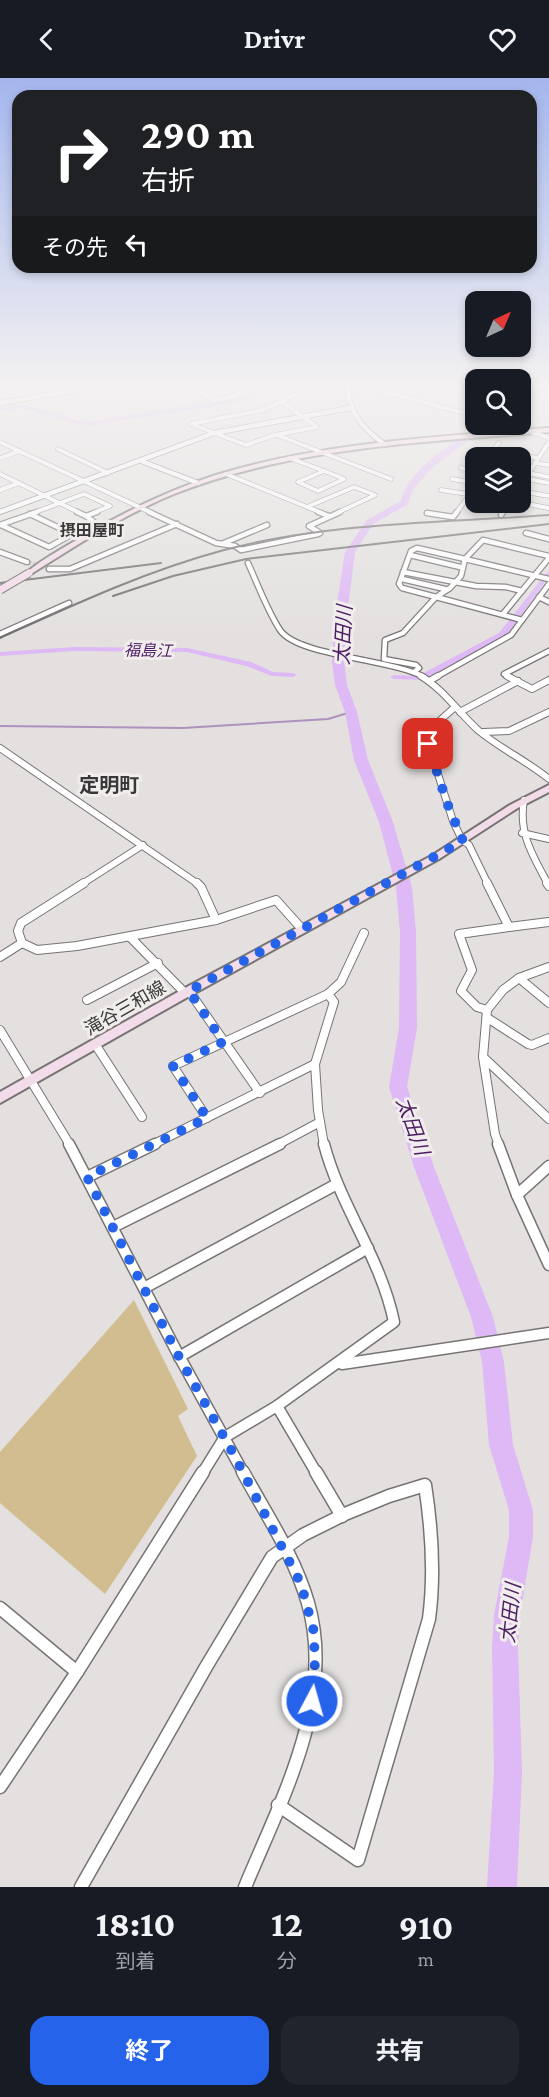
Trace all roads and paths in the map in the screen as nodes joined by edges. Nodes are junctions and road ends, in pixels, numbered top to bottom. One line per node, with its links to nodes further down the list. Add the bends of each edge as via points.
1 (52, 466): 19 (street)
2 (94, 466): 11 (street)
3 (126, 466): 11 (street)
4 (155, 466): 22 (street)
5 (256, 466): 13 (main road)
6 (312, 466): 10 (street)
7 (358, 466): 17 (street)
8 (461, 468): 9 (street)
9 (465, 469)
10 (324, 471): 10 (street, via 344,479 318,491 298,482)
11 (108, 473): 19 (street)
12 (0, 474): 21 (street)
13 (226, 474): 22 (main road); 34 (street)
14 (531, 474): 15 (street)
15 (549, 477): 23 (street)
16 (452, 478): 20 (street)
17 (391, 479)
18 (531, 480): 23 (street)
19 (84, 482): 28 (street); 33 (street)
20 (465, 482)
21 (19, 483): 24 (street); 28 (street)
22 (198, 483): 33 (main road)
23 (547, 483)
24 (0, 490)
25 (441, 490): 27 (street)
26 (531, 493): 29 (street)
27 (465, 494)
28 (44, 496): 30 (street); 36 (street)
29 (549, 496)
30 (58, 503): 39 (street); 40 (street); 40 (street, via 84,494 110,506)
31 (465, 504): 37 (street, via 453,517)
32 (531, 504): 35 (street)
33 (140, 507): 42 (street); 63 (main road, bridge)
34 (307, 507): 41 (street); 41 (street, via 354,488 375,495)
35 (549, 507): 38 (street)
36 (0, 512)
37 (427, 513)
38 (545, 513)
39 (30, 514): 43 (street); 46 (street)
40 (86, 516): 46 (street, via 94,522)
41 (329, 516): 48 (street, via 309,526 318,534 240,549)
42 (177, 524): 48 (street); 56 (street, via 70,569)
43 (1, 525): 46 (street, via 49,547)
44 (267, 525): 48 (street)
45 (526, 532): 47 (street)
46 (72, 534)
47 (549, 539)
48 (223, 544)
49 (0, 552): 53 (street)
50 (410, 555): 52 (street, via 420,548); 55 (street); 57 (street)
51 (549, 557): 52 (street, via 483,540); 58 (street)
52 (465, 559): 55 (street); 58 (street)
53 (27, 562)
54 (248, 563): 73 (street, via 281,632 292,641)
55 (460, 567): 60 (street, via 460,576)
56 (49, 568)
57 (403, 572): 59 (street); 60 (street)
58 (535, 576): 61 (street); 64 (street)
59 (402, 579): 62 (street); 65 (street, via 402,588)
60 (455, 581): 62 (street); 64 (street)
61 (549, 582): 66 (street)
62 (445, 589): 65 (street)
63 (0, 590)
64 (522, 591): 69 (street)
65 (436, 597): 69 (street); 73 (street, via 403,633 385,640 384,659 416,665)
66 (539, 597): 67 (street); 70 (street)
67 (549, 602)
68 (69, 603): 71 (street)
69 (503, 614): 70 (street)
70 (521, 619): 74 (street, via 507,638)
71 (0, 634)
72 (549, 651): 76 (street, via 504,674)
73 (416, 673): 74 (street)
74 (428, 680): 77 (street)
75 (549, 680): 76 (street, via 532,689)
76 (518, 681): 78 (street)
77 (455, 707): 78 (street); 87 (street, via 432,730 428,744)
78 (460, 712): 80 (street)
79 (549, 712): 80 (street, via 510,730)
80 (482, 731): 82 (street)
81 (0, 748): 88 (street)
82 (549, 778)
83 (549, 788): 84 (main road, 滝谷三和線)
84 (524, 800): 85 (street); 87 (main road, 滝谷三和線)
85 (522, 833): 86 (street); 89 (street)
86 (549, 839)
87 (463, 841): 92 (street, via 470,845); 93 (main road, 滝谷三和線)
88 (143, 845): 90 (street, via 201,887); 96 (street, via 21,923 18,931)
89 (549, 886)
90 (216, 920): 93 (street, via 276,900); 95 (street)
91 (549, 922): 92 (street)
92 (510, 927): 105 (street, via 459,934 472,970 461,992)
93 (302, 929): 101 (main road, 滝谷三和線)
94 (364, 933): 102 (street, via 340,982)
95 (130, 937): 96 (street, via 45,950 30,949); 98 (street)
96 (22, 943): 97 (street)
97 (0, 957)
98 (158, 963): 101 (street); 103 (street)
99 (549, 968): 100 (street)
100 (519, 978): 104 (street); 105 (street, via 503,990)
101 (187, 992): 108 (street); 109 (main road, 滝谷三和線)
102 (328, 994): 108 (street); 111 (street, via 334,1002)
103 (87, 1000)
104 (549, 1003)
105 (488, 1015): 107 (street, via 528,1044); 110 (street)
106 (0, 1030): 112 (street)
107 (549, 1038)
108 (223, 1042): 113 (street); 116 (street, via 173,1066)
109 (95, 1044): 112 (main road, 滝谷三和線); 115 (street)
110 (483, 1057): 117 (street); 122 (street, via 495,1134)
111 (315, 1064): 113 (street); 118 (street)
112 (34, 1079): 114 (main road, 滝谷三和線); 120 (street)
113 (260, 1093): 116 (street)
114 (0, 1098)
115 (142, 1117)
116 (207, 1118): 120 (street)
117 (549, 1119)
118 (320, 1122): 121 (street); 123 (street)
119 (549, 1166): 122 (street)
120 (87, 1177): 123 (street)
121 (337, 1184): 124 (street); 126 (street)
122 (517, 1195): 125 (street)
123 (113, 1227): 126 (street)
124 (368, 1248): 128 (street); 129 (street, via 390,1296 393,1322)
125 (549, 1265)
126 (144, 1288): 128 (street)
127 (548, 1333): 129 (street)
128 (179, 1357): 131 (street)
129 (337, 1365): 130 (street)
130 (277, 1406): 131 (street); 132 (street)
131 (225, 1437): 133 (street); 135 (street)
132 (342, 1516): 133 (street); 137 (street, via 424,1485 434,1558 429,1619 358,1860)
133 (284, 1546): 137 (street, via 310,1609 315,1677 307,1730); 138 (street, via 272,1557 206,1666)
134 (0, 1608): 135 (street)
135 (77, 1672): 136 (street)
136 (0, 1787)
137 (278, 1805): 139 (street)
138 (81, 1887)
139 (245, 1887)

